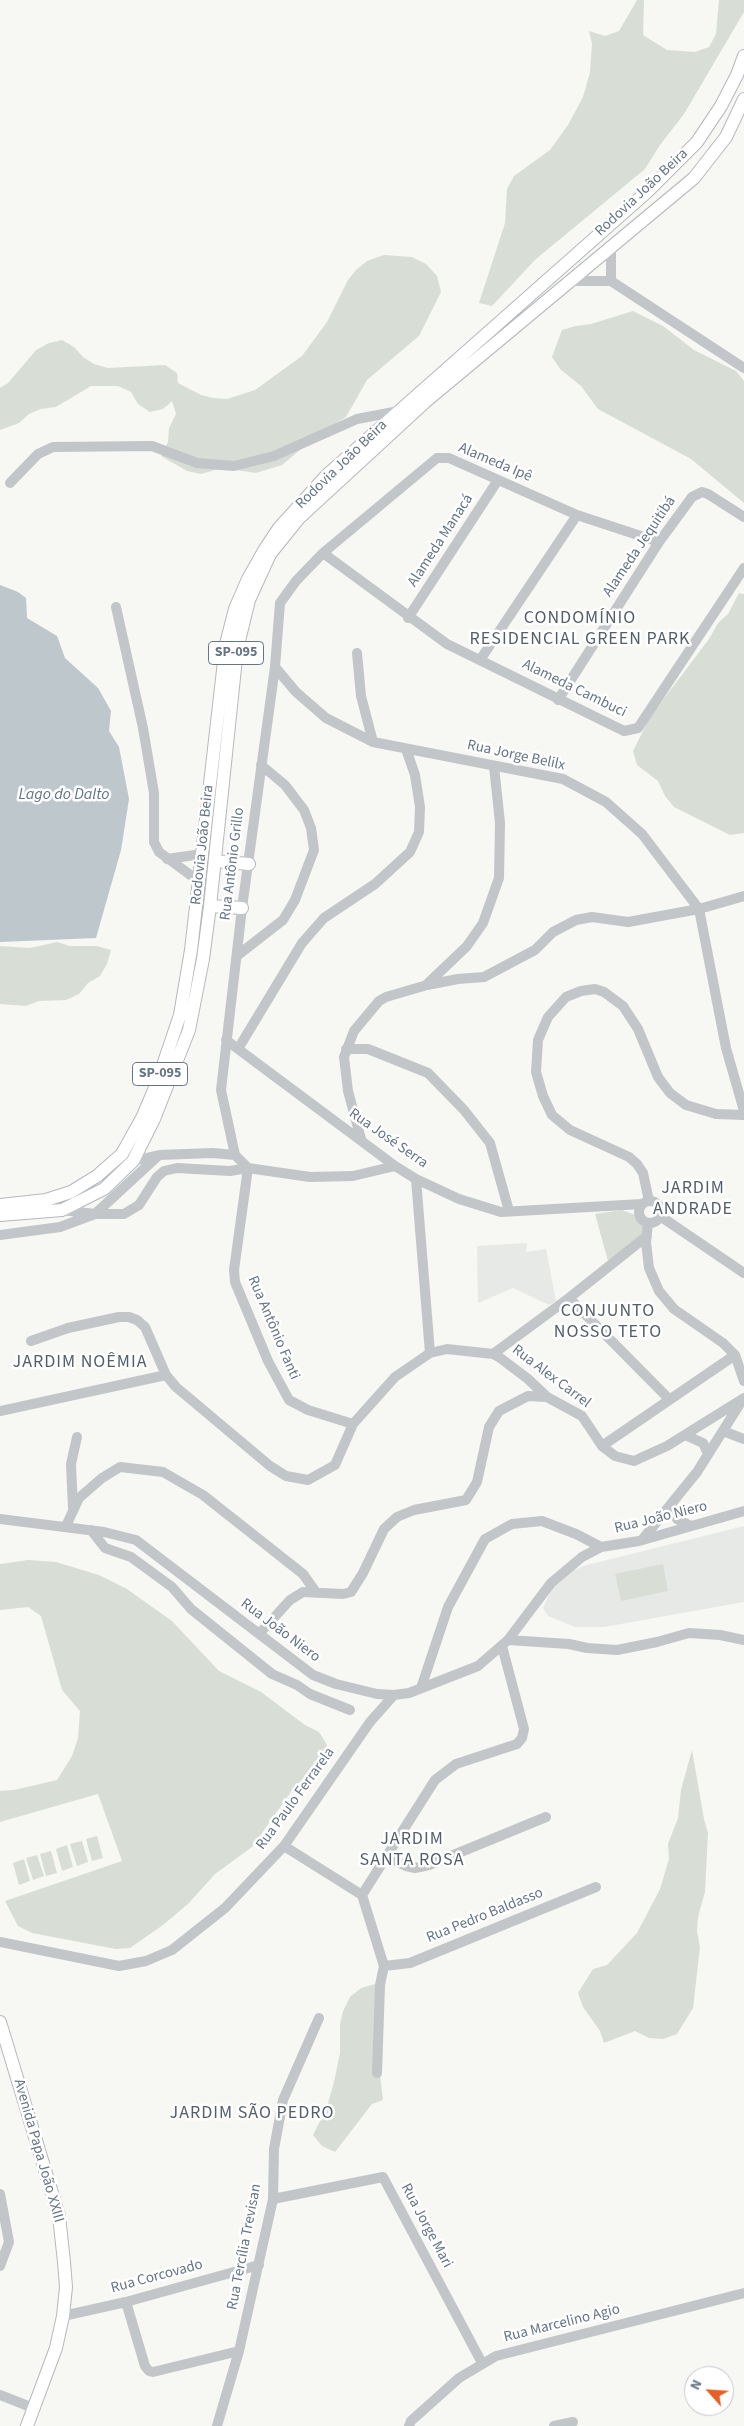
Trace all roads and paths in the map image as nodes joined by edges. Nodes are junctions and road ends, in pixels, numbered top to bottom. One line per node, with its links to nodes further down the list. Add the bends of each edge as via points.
1 (744, 56): 7 (main road, Rodovia João Beira / SP-095, via 721,106 697,142 648,191)
2 (744, 99): 3 (main road, Rodovia João Beira / SP-095, via 726,137 694,178)
3 (611, 246): 4 (main road, Rodovia João Beira / SP-095); 5 (street)
4 (568, 280): 5 (street); 28 (main road, Rodovia João Beira / SP-095, via 425,402 299,518 270,554 249,600 237,649)
5 (611, 281): 6 (street)
6 (744, 368)
7 (399, 411): 9 (street, via 357,418 274,456 234,466 197,463 152,446 54,447 38,454); 26 (main road, Rodovia João Beira / SP-095, via 327,475 300,504 279,528 248,579 235,609 226,644)
8 (498, 480): 10 (street, Alameda Ipê); 13 (street, Alameda Ipê, via 449,458 437,458); 17 (street, Alameda Manacá)
9 (10, 483)
10 (577, 515): 12 (street, Alameda Ipê); 19 (street)
11 (744, 517): 12 (street, Alameda Jequitibá, via 702,492 692,497)
12 (659, 542): 21 (street, Alameda Jequitibá)
13 (323, 553): 15 (street, Alameda Ipê); 17 (street, Alameda Cambuci)
14 (744, 568): 21 (street, Alameda Cambuci, via 638,728 624,731)
15 (296, 581): 20 (street, Rua Antônio Grillo, via 280,603)
16 (116, 607): 27 (street, via 154,793 154,842)
17 (408, 618): 19 (street, Alameda Cambuci, via 447,644)
18 (357, 653): 22 (street, via 362,702)
19 (480, 660): 21 (street, Alameda Cambuci)
20 (274, 667): 22 (street, Rua Jorge Belilx, via 326,718); 24 (street, Rua Antônio Grillo)
21 (558, 700)
22 (373, 742): 23 (street, Rua Jorge Belilx)
23 (406, 749): 25 (street, Rua Jorge Belilx); 38 (street, via 420,807 419,832 410,852 375,884 324,918 302,943)
24 (261, 765): 29 (street, Rua Antônio Grillo); 35 (street, via 285,784 304,810 312,828 314,850 295,900 283,920)
25 (494, 766): 34 (street, Rua Jorge Belilx, via 563,779 606,802 642,834); 36 (street, via 500,823 499,878 483,923 467,946)
26 (202, 854): 27 (street); 30 (main road, Rodovia João Beira / SP-095)
27 (167, 859): 30 (street)
28 (215, 861): 29 (main road); 32 (main road, Rodovia João Beira / SP-095)
29 (249, 864): 33 (street, Rua Antônio Grillo)
30 (200, 882): 50 (main road, Rodovia João Beira / SP-095, via 180,1015 157,1083 122,1154 97,1176 71,1192 46,1200)
31 (744, 896): 34 (street)
32 (210, 906): 33 (main road); 45 (main road, Rodovia João Beira / SP-095, via 189,1030 154,1119)
33 (242, 908): 35 (street, Rua Antônio Grillo)
34 (699, 909): 36 (street, via 628,922 592,917 576,920 553,932 535,950 484,977 458,978); 40 (street, Rua Jorge Belilx, via 726,1048)
35 (238, 955): 37 (street, Rua Antônio Grillo)
36 (427, 985): 39 (street, via 379,1001 354,1031)
37 (226, 1040): 38 (street, Rua José Serra); 44 (street, Rua Antônio Grillo, via 221,1090)
38 (238, 1049): 42 (street, Rua José Serra)
39 (346, 1049): 42 (street, via 348,1090); 52 (street, via 368,1049 428,1073 490,1143)
40 (744, 1110)
41 (744, 1115): 49 (street, via 708,1112 686,1105 670,1093 658,1077 638,1029 623,1006 604,992 595,989 566,997 548,1017 538,1040 536,1072 543,1096 552,1115 570,1130 629,1156 637,1164 643,1173)
42 (361, 1139): 46 (street, Rua José Serra)
43 (159, 1155): 44 (street, via 213,1152); 45 (street); 53 (street)
44 (235, 1155): 47 (street)
45 (133, 1161): 51 (main road, Rodovia João Beira / SP-095, via 104,1189)
46 (395, 1166): 47 (street, via 353,1176 310,1177); 48 (street, Rua José Serra)
47 (248, 1168): 53 (street, via 230,1171 177,1168 164,1171 139,1205 124,1214); 72 (street, Rua Antônio Fanti, via 234,1270 239,1291 268,1361 289,1400 308,1410)
48 (416, 1179): 52 (street, Rua José Serra, via 459,1199 501,1212); 62 (street)
49 (646, 1202): 52 (street, Rua José Serra); 55 (street, via 659,1205); 56 (street, via 639,1214)
50 (0, 1205)
51 (62, 1210): 53 (street); 54 (main road, Rodovia João Beira / SP-095)
52 (509, 1211)
53 (95, 1214): 57 (street, via 60,1227)
54 (0, 1215)
55 (660, 1216): 56 (street, via 655,1222); 59 (street)
56 (648, 1223): 58 (street)
57 (0, 1235)
58 (647, 1236): 60 (street); 64 (street, via 650,1268 659,1291 674,1309)
59 (744, 1272)
60 (569, 1298): 63 (street); 70 (street)
61 (31, 1340): 65 (street, via 68,1328 129,1317 146,1327)
62 (430, 1353): 63 (street, Rua Alex Carrel, via 452,1349); 72 (street, Rua Alex Carrel, via 395,1377)
63 (493, 1354): 68 (street, Rua Alex Carrel)
64 (735, 1355): 66 (street); 70 (street)
65 (166, 1375): 71 (street); 72 (street, Rua Alex Carrel, via 176,1387 286,1476 308,1480 335,1465)
66 (744, 1381)
67 (744, 1393): 69 (street)
68 (547, 1397): 77 (street, Rua Alex Carrel, via 582,1416); 88 (street, via 528,1396 499,1411 489,1427 477,1482 466,1500 414,1510 397,1517 384,1529 351,1592)
69 (744, 1398): 73 (street); 74 (street, Rua Alex Carrel)
70 (669, 1399): 77 (street)
71 (0, 1411)
72 (354, 1424)
73 (723, 1431): 76 (street); 78 (street)
74 (685, 1435): 77 (street, Rua Alex Carrel, via 634,1461 615,1456); 78 (street, via 703,1443)
75 (77, 1438): 81 (street, via 71,1464)
76 (744, 1439)
77 (602, 1446)
78 (708, 1454): 79 (street)
79 (671, 1505): 84 (street, via 677,1520); 86 (street)
80 (744, 1511): 84 (street, Rua João Niero)
81 (73, 1512): 83 (street); 88 (street, via 79,1498 120,1467 163,1472 203,1494 303,1574)
82 (0, 1519): 83 (street, Rua João Niero)
83 (66, 1526): 85 (street, Rua João Niero)
84 (690, 1526): 86 (street, Rua João Niero)
85 (91, 1530): 89 (street, Rua João Niero, via 136,1540); 95 (street, via 105,1548 131,1557 165,1582 191,1609 272,1674)
86 (642, 1540): 87 (street, Rua João Niero)
87 (601, 1548): 91 (street, Rua João Niero, via 567,1568 551,1583); 92 (street, via 542,1521 512,1524 485,1539 448,1607)
88 (315, 1591): 89 (street, via 303,1592 290,1600)
89 (259, 1634): 93 (street, Rua João Niero, via 313,1675)
90 (744, 1640): 91 (street, via 720,1634 689,1633 617,1650 569,1644)
91 (505, 1643): 92 (street, Rua João Niero, via 478,1666); 99 (street, via 524,1729 522,1738 517,1744 456,1764 435,1780)
92 (421, 1688): 94 (street, Rua João Niero)
93 (377, 1694): 94 (street, Rua João Niero); 96 (street, Rua Paulo Ferrarela)
94 (394, 1696): 96 (street, Rua Paulo Ferrarela)
95 (350, 1710)
96 (370, 1722): 98 (street, Rua Paulo Ferrarela)
97 (546, 1817): 99 (street, via 429,1865 415,1868)
98 (284, 1846): 101 (street); 102 (street, Rua Paulo Ferrarela, via 225,1908 172,1950 146,1961 118,1966)
99 (385, 1856): 101 (street)
100 (596, 1887): 103 (street, Rua Pedro Baldasso, via 410,1963)
101 (362, 1896): 103 (street)
102 (0, 1942)
103 (384, 1966): 106 (street, via 380,1985)
104 (319, 2018): 108 (street, Rua Tercília Trevisan, via 283,2100 274,2149)
105 (0, 2022): 113 (main road, Avenida Papa João XXIII, via 59,2216 65,2278)
106 (377, 2073)
107 (0, 2194): 110 (street, via 8,2242)
108 (272, 2199): 109 (street, Rua Tercília Trevisan); 115 (street, Rua Jorge Mari, via 383,2177)
109 (259, 2265): 112 (street, Rua Corcovado); 114 (street, Rua Tercília Trevisan)
110 (0, 2266)
111 (744, 2293): 115 (street, Rua Marcelino Agio, via 496,2356)
112 (126, 2302): 113 (street, Rua Corcovado); 114 (street, via 149,2371)
113 (63, 2316): 117 (main road, Avenida Papa João XXIII, via 56,2348)
114 (238, 2351): 120 (street, Rua Tercília Trevisan)
115 (482, 2363): 121 (street, Rua Marcelino Agio, via 459,2378)
116 (0, 2395): 117 (street)
117 (33, 2408): 119 (main road, Avenida Papa João XXIII)
118 (573, 2422): 122 (street)
119 (27, 2426)
120 (217, 2426)
121 (409, 2426)
122 (554, 2426)

